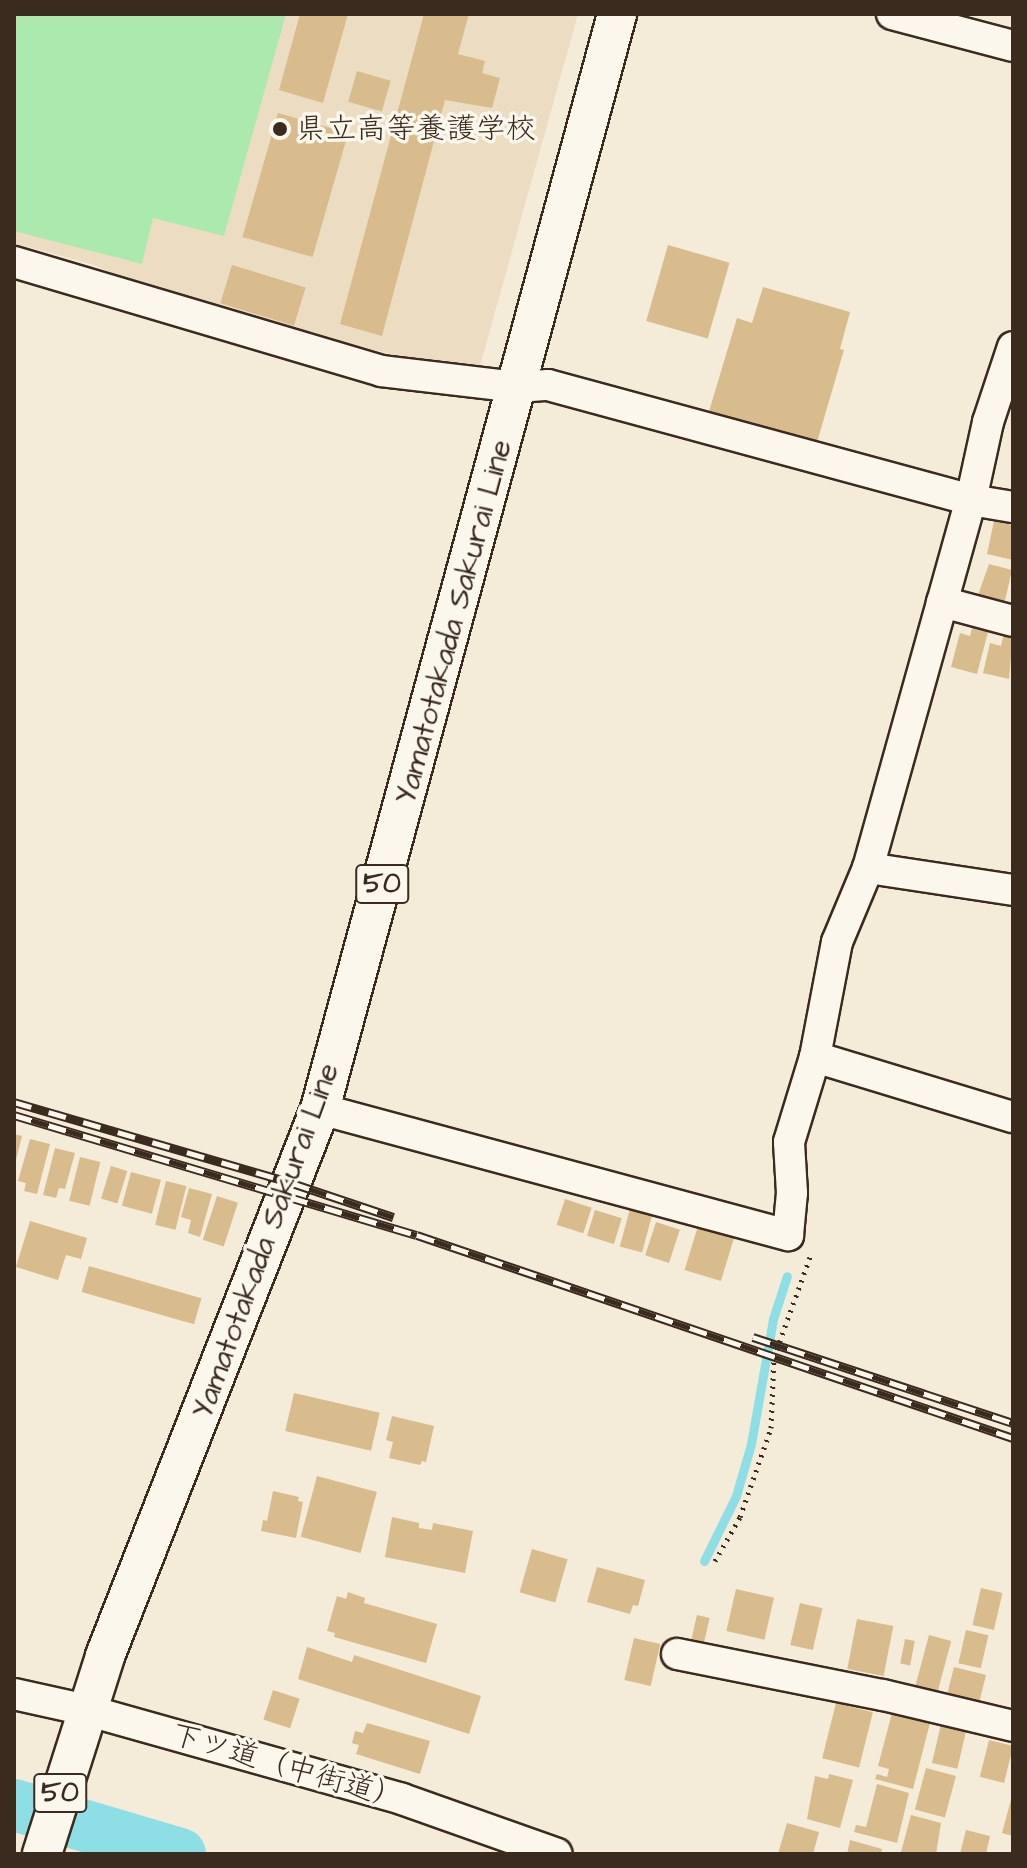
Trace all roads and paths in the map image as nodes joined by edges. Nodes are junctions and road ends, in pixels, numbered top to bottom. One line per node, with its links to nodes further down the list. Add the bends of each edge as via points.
1 (617, 14): 6 (main road, Yamatotakada Sakurai Line / 50)
2 (892, 14): 3 (street)
3 (1013, 46)
4 (14, 262): 6 (street, via 381,371)
5 (1013, 347): 7 (street, via 988,422)
6 (518, 387): 7 (street, via 548,385); 14 (main road, Yamatotakada Sakurai Line / 50)
7 (971, 500): 8 (street); 9 (street)
8 (1013, 507)
9 (942, 602): 10 (street); 11 (street)
10 (1013, 621)
11 (868, 868): 12 (street); 13 (street, via 837,942)
12 (1013, 890)
13 (815, 1057): 14 (street, via 789,1142 788,1235); 15 (street)
14 (320, 1109): 20 (main road, Yamatotakada Sakurai Line / 50)
15 (1013, 1117)
16 (811, 1253): 17 (path, via 774,1357 771,1428 740,1517)
17 (715, 1561)
18 (677, 1654): 21 (street)
19 (14, 1694): 20 (street, 下ツ道（中街道）)
20 (82, 1721): 22 (main road, Yamatotakada Sakurai Line / 50); 23 (street, 下ツ道（中街道）, via 402,1799)
21 (1013, 1726)
22 (42, 1854)
23 (557, 1854)

